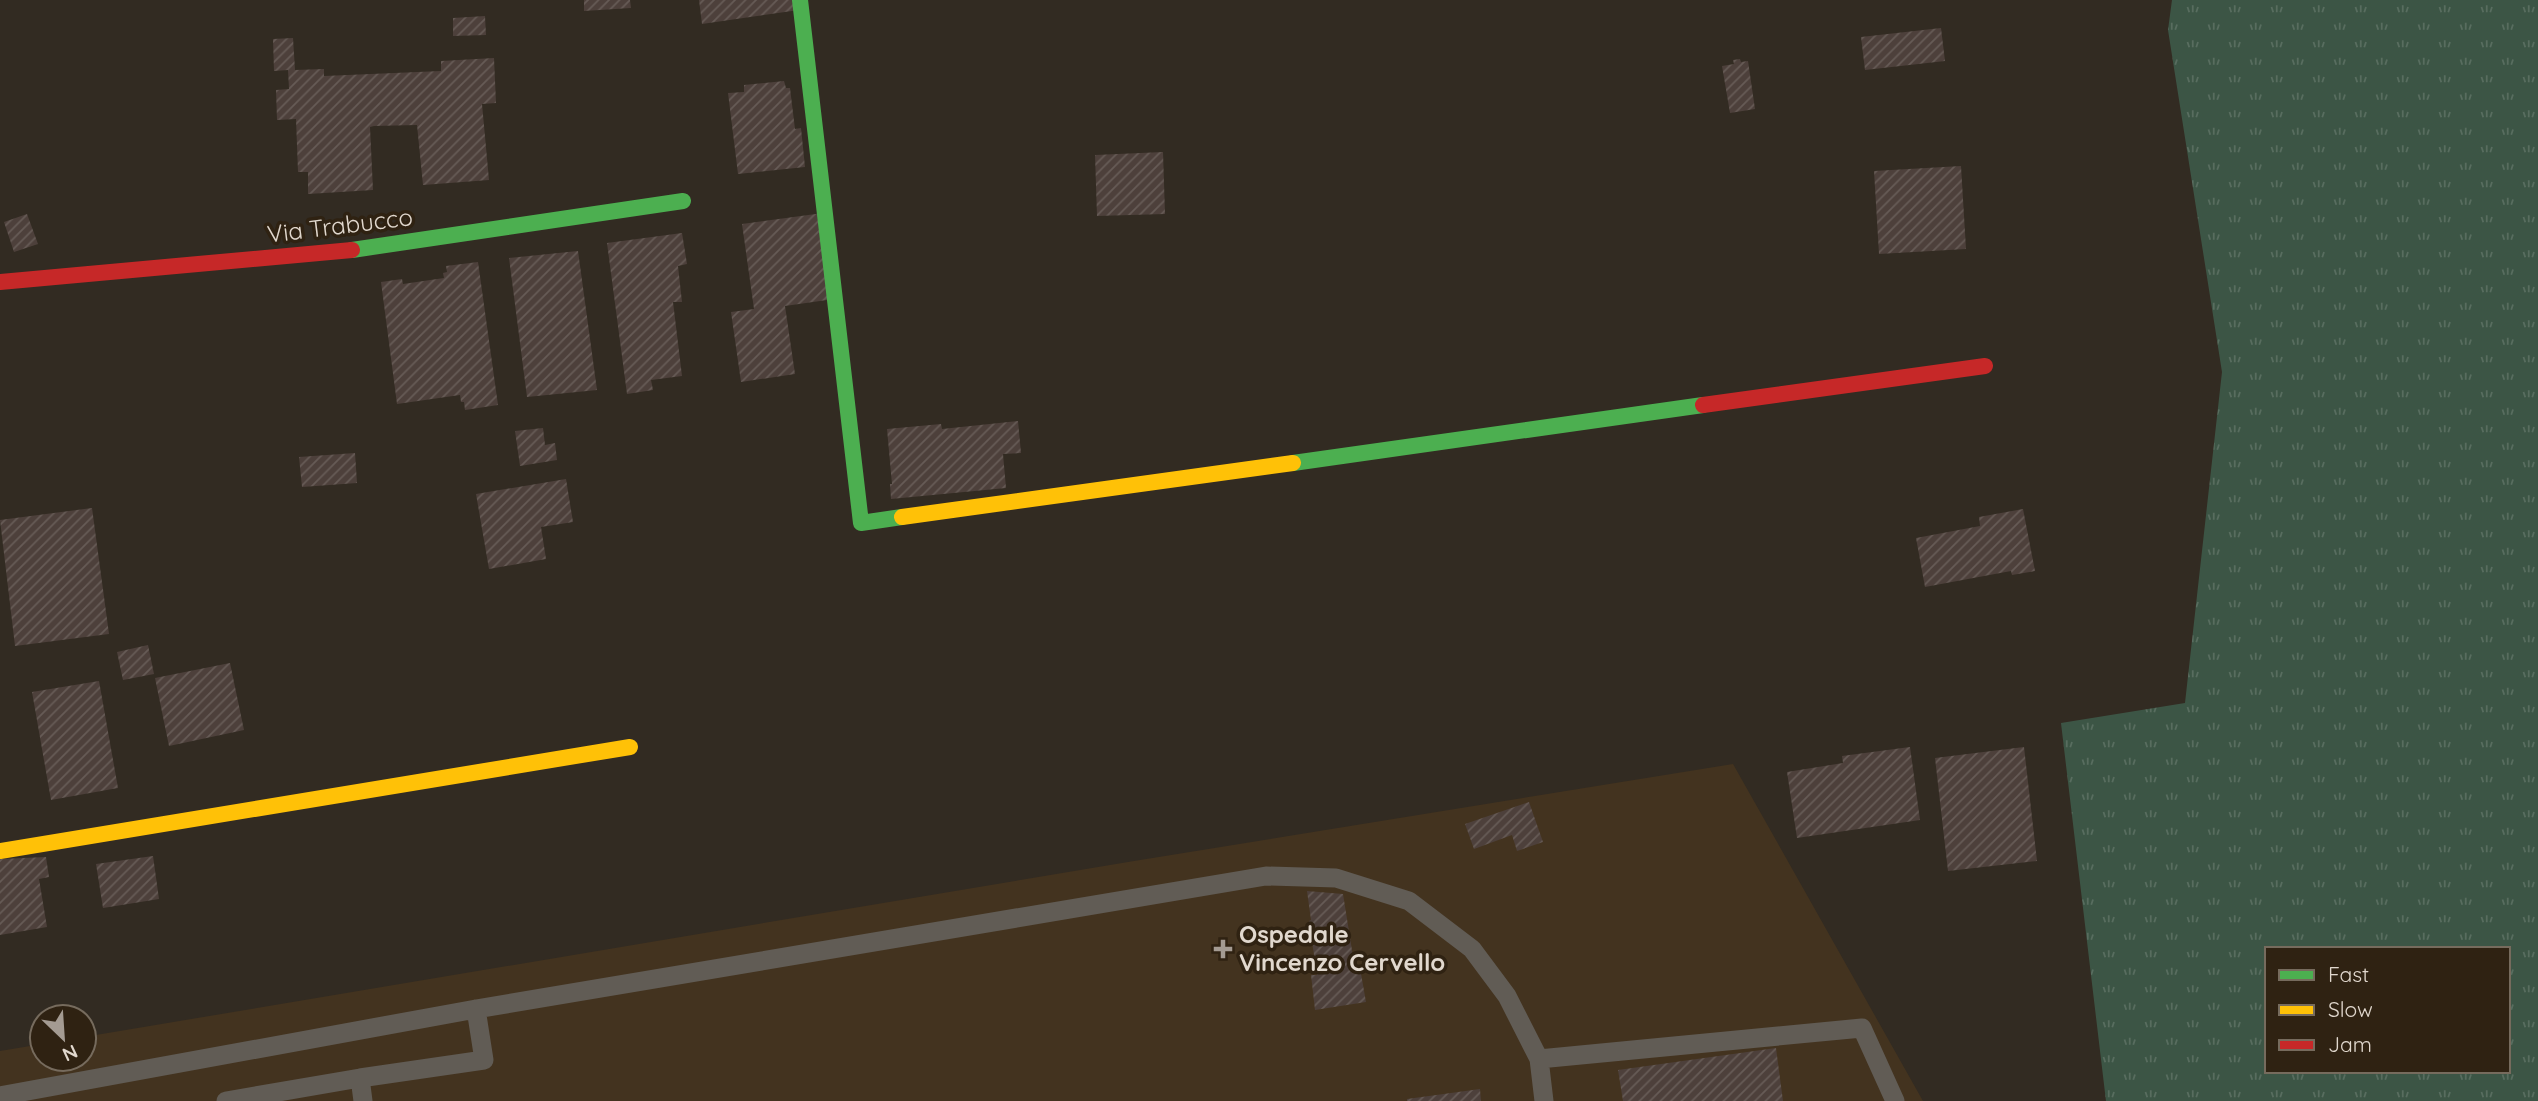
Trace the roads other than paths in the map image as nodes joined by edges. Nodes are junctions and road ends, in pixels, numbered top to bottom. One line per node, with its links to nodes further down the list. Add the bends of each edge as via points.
1 (800, 0): 4 (street, via 861,523)
2 (683, 201): 3 (street, Via Trabucco, via 336,252)
3 (0, 282)
4 (1985, 366)
5 (630, 747): 6 (street)
6 (0, 850)
7 (476, 1009): 8 (lane, via 1266,876 1336,878 1409,901 1472,948 1507,996); 9 (lane, via 484,1060); 10 (lane)
8 (1539, 1059): 13 (lane); 14 (lane, via 1862,1028)
9 (360, 1078): 11 (lane); 12 (lane)
10 (0, 1096)
11 (226, 1101)
12 (363, 1101)
13 (1544, 1101)
14 (1895, 1101)

